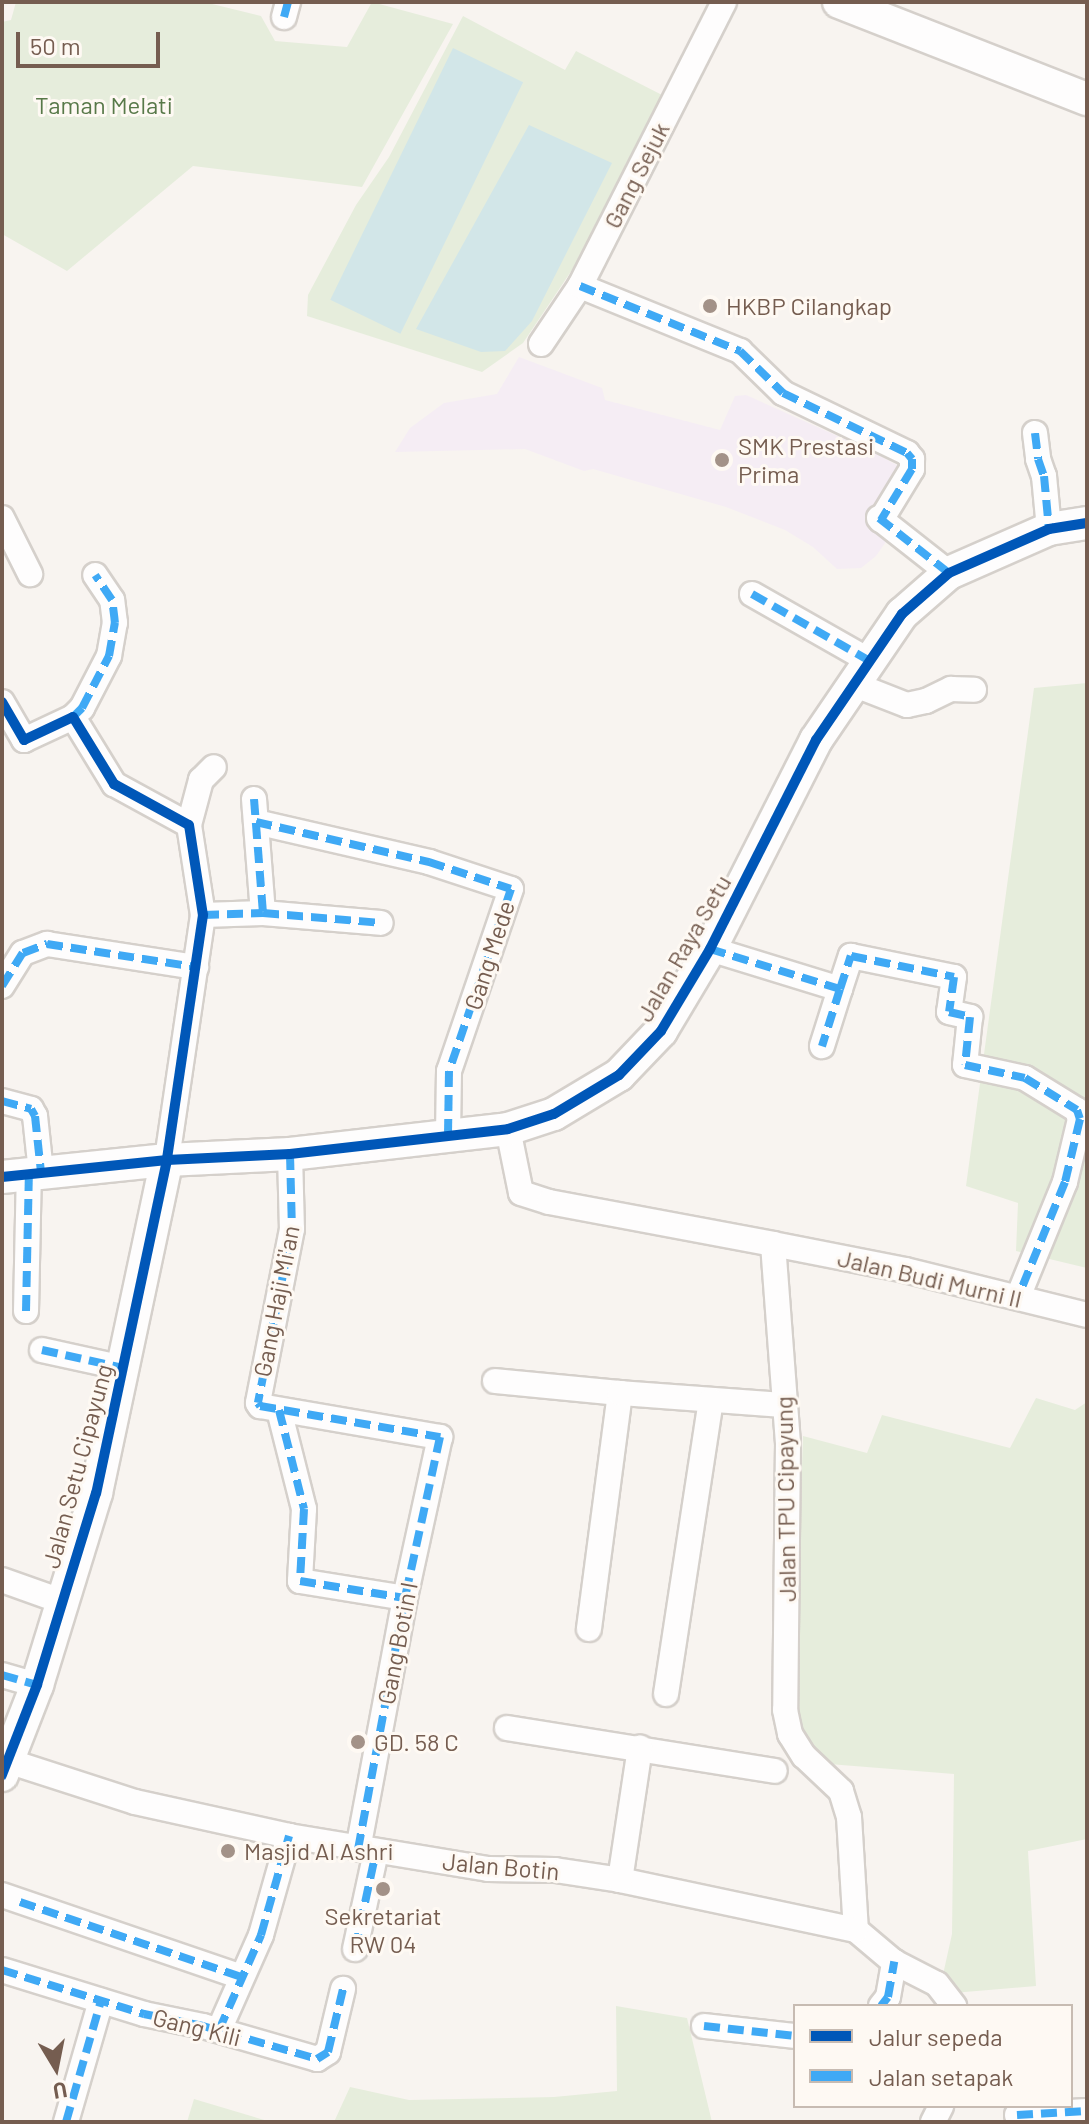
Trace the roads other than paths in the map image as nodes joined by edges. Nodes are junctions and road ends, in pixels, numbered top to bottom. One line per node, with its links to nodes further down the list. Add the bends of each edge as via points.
1 (724, 2): 4 (street, Gang Sejuk)
2 (839, 2): 3 (street)
3 (1087, 99)
4 (580, 286): 5 (street, Gang Sejuk); 10 (street, via 740,351 783,393 907,453 912,469 880,519)
5 (541, 344)
6 (1035, 433): 9 (street)
7 (2, 518): 11 (street)
8 (1087, 523): 9 (street, Jalan Raya Setu)
9 (1049, 529): 10 (street, Jalan Raya Setu)
10 (949, 573): 14 (street, Jalan Raya Setu, via 902,614)
11 (30, 574)
12 (95, 575): 17 (street, via 112,600 115,623 109,656)
13 (752, 594): 14 (street)
14 (860, 672): 15 (street, via 907,705 951,689); 23 (street, Jalan Raya Setu, via 816,740)
15 (974, 690)
16 (2, 702): 17 (street, via 24,740)
17 (73, 717): 19 (street, via 114,784)
18 (214, 767): 19 (street, via 201,780)
19 (189, 825): 21 (street)
20 (263, 913): 21 (street); 22 (street); 30 (street, Gang Mede, via 255,810 511,889 449,1071)
21 (203, 915): 24 (street)
22 (381, 923)
23 (710, 949): 26 (street); 29 (street, Jalan Raya Setu, via 661,1031 619,1075 554,1114)
24 (196, 967): 25 (street, via 47,944 23,953); 32 (street)
25 (2, 986)
26 (840, 989): 27 (street); 35 (street, via 851,956 954,977 949,1012 970,1017 965,1065 1025,1078 1077,1110 1080,1119 1065,1182)
27 (822, 1046)
28 (2, 1101): 33 (street, via 31,1109 35,1116)
29 (508, 1129): 30 (street, Jalan Raya Setu); 34 (street, via 521,1193)
30 (448, 1138): 31 (street, Jalan Raya Setu)
31 (290, 1154): 32 (street, Jalan Raya Setu); 44 (street, Gang Haji Mi'an, via 292,1229 257,1396 260,1406)
32 (167, 1160): 33 (street, Jalan Raya Setu); 39 (street, Jalan Setu Cipayung)
33 (24, 1174): 36 (street)
34 (773, 1244): 35 (street, Jalan Budi Murni II); 43 (street, Jalan TPU Cipayung)
35 (1018, 1297): 37 (street, Jalan Budi Murni II)
36 (26, 1311)
37 (1087, 1315)
38 (42, 1350): 39 (street)
39 (124, 1368): 48 (street, Jalan Setu Cipayung, via 96,1493)
40 (495, 1381): 41 (street)
41 (620, 1393): 42 (street); 49 (street)
42 (711, 1400): 43 (street); 52 (street)
43 (785, 1405): 61 (street, Jalan TPU Cipayung, via 785,1710 790,1734 804,1756 841,1791 849,1817)
44 (279, 1410): 45 (street, Gang Haji Mi'an); 47 (street, via 304,1509 300,1581)
45 (440, 1437): 47 (street, Gang Botin I)
46 (2, 1580): 48 (street)
47 (405, 1598): 58 (street, Gang Botin I)
48 (61, 1601): 51 (street, Jalan Setu Cipayung)
49 (589, 1629)
50 (2, 1675): 51 (street)
51 (37, 1685): 55 (street, Jalan Setu Cipayung)
52 (666, 1694)
53 (507, 1728): 54 (street)
54 (640, 1748): 56 (street); 59 (street)
55 (7, 1755): 57 (street, Jalan Botin, via 135,1802)
56 (775, 1771)
57 (289, 1836): 58 (street, Jalan Botin); 65 (street, via 261,1935)
58 (367, 1850): 59 (street, Jalan Botin, via 488,1869 555,1870); 62 (street, Gang Botin I)
59 (620, 1880): 61 (street, Jalan Botin)
60 (2, 1895): 65 (street)
61 (856, 1930): 63 (street)
62 (355, 1949)
63 (894, 1962): 68 (street); 69 (street, via 937,1984)
64 (2, 1970): 67 (street, Gang Kili)
65 (241, 1977): 71 (street)
66 (343, 1989): 71 (street, Gang Kili, via 325,2057)
67 (101, 2001): 71 (street, Gang Kili); 75 (street)
68 (883, 2004)
69 (952, 2004)
70 (704, 2026): 72 (street)
71 (219, 2030)
72 (793, 2036)
73 (1087, 2111): 74 (street)
74 (1014, 2114)
75 (66, 2122)

